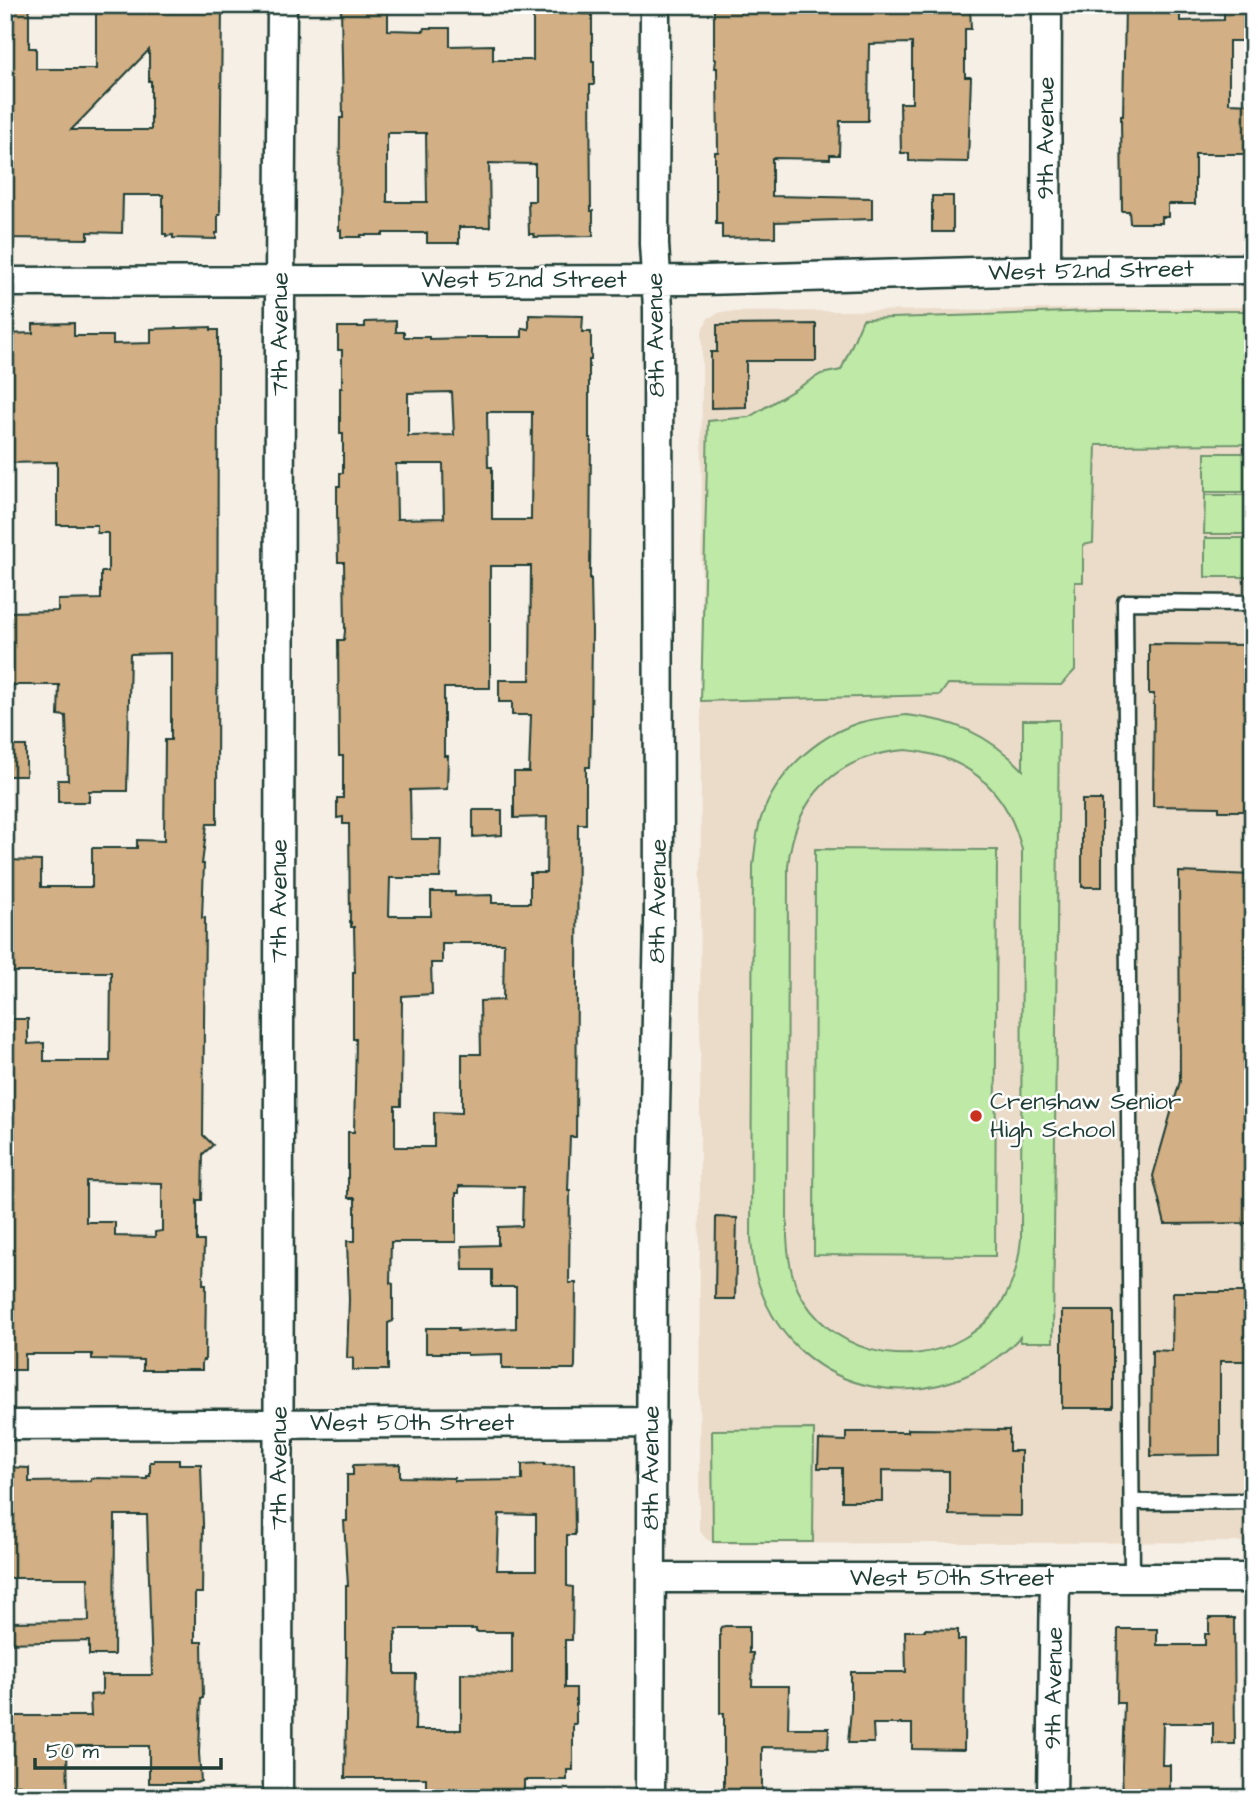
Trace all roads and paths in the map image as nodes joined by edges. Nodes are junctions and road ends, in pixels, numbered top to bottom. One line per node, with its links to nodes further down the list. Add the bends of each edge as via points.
1 (282, 5): 7 (street, 7th Avenue)
2 (655, 5): 6 (street, 8th Avenue)
3 (1047, 5): 5 (street, 9th Avenue)
4 (1253, 269): 5 (street, West 52nd Street)
5 (1046, 270): 6 (street, West 52nd Street)
6 (656, 280): 7 (street, West 52nd Street); 10 (street, 8th Avenue, via 659,921)
7 (279, 281): 8 (street, West 52nd Street); 11 (street, 7th Avenue)
8 (5, 282)
9 (1253, 603): 14 (lane, via 1125,602)
10 (652, 1422): 11 (street, West 50th Street); 15 (street, 8th Avenue)
11 (279, 1423): 12 (street, West 50th Street); 19 (street, 7th Avenue)
12 (5, 1424)
13 (1253, 1501): 14 (lane)
14 (1132, 1502): 17 (lane)
15 (651, 1578): 16 (street, West 50th Street); 20 (street, 8th Avenue)
16 (1055, 1578): 17 (street, West 50th Street); 21 (street, 9th Avenue)
17 (1132, 1578): 18 (street, West 50th Street)
18 (1253, 1578)
19 (278, 1798)
20 (650, 1798)
21 (1052, 1798)

